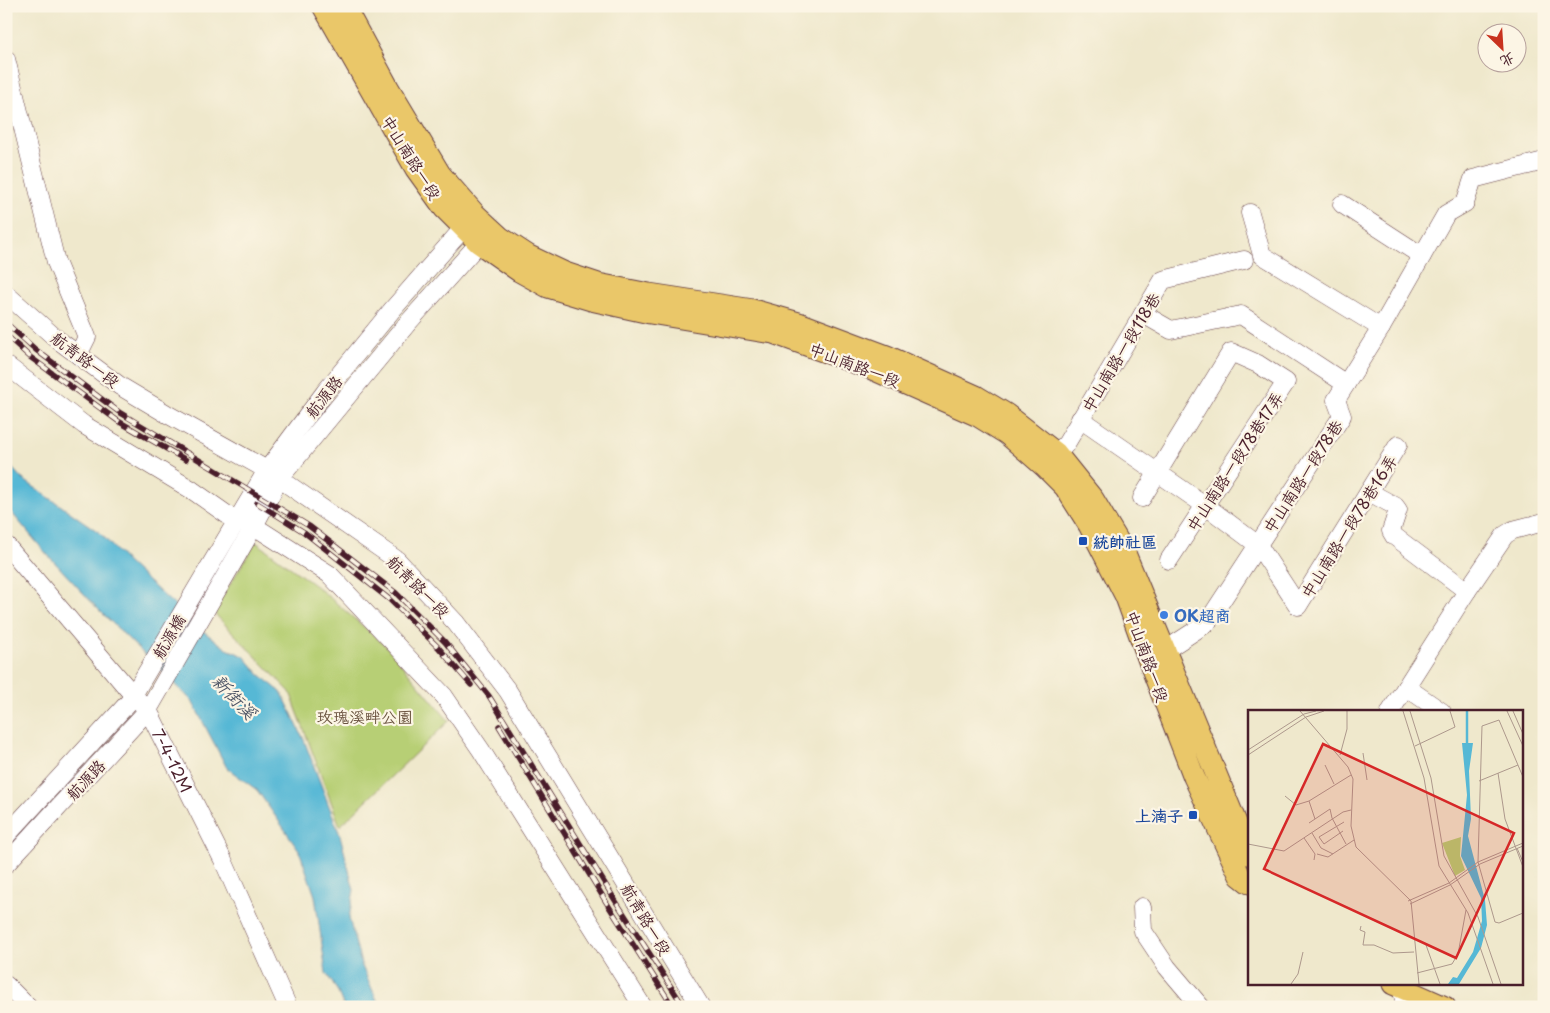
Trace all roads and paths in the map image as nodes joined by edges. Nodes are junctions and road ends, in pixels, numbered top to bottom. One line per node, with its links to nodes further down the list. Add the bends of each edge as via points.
1 (323, 6): 7 (main road, 中山南路一段, via 416,169 444,208)
2 (344, 6): 7 (main road, 中山南路一段, via 389,89)
3 (6, 59): 14 (street, via 56,262 87,337)
4 (1544, 161): 9 (street, 中山南路一段78巷, via 1473,179 1465,204 1446,214)
5 (1342, 204): 9 (street)
6 (1250, 213): 13 (street, via 1262,255)
7 (469, 221): 8 (main road, 中山南路一段); 21 (street, 航源路, via 349,362)
8 (485, 236): 19 (main road, 中山南路一段, via 500,237 529,256 598,284 753,310 799,323 887,356 976,396 1006,414); 21 (street, 航源路)
9 (1422, 256): 13 (street, 中山南路一段78巷)
10 (1244, 260): 12 (street, 中山南路一段118巷, via 1163,280)
11 (6, 294): 14 (street, 航青路一段)
12 (1143, 314): 16 (street, via 1171,330 1241,315); 17 (street, 中山南路一段118巷)
13 (1381, 328): 16 (street, 中山南路一段78巷)
14 (78, 354): 21 (street, 航青路一段, via 120,386)
15 (6, 365): 25 (street, via 84,425 192,490)
16 (1346, 384): 28 (street, 中山南路一段78巷, via 1336,400 1342,416)
17 (1080, 419): 19 (street, 中山南路一段118巷, via 1066,444); 20 (street)
18 (1398, 445): 22 (street, 中山南路一段78巷16弄)
19 (1051, 460): 34 (main road, 中山南路一段, via 1093,499 1124,551)
20 (1158, 473): 23 (street, 中山南路一段78巷17弄); 24 (street); 24 (street, 中山南路一段78巷17弄, via 1230,352 1258,364 1286,382)
21 (273, 475): 25 (street, 航源路); 27 (street, 航源路); 52 (street, 航青路一段, via 397,560 456,623 508,691)
22 (1369, 492): 28 (street, 中山南路一段78巷16弄, via 1298,606); 31 (street, via 1398,510 1391,530 1394,536)
23 (1142, 498)
24 (1206, 506): 28 (street); 30 (street, 中山南路一段78巷17弄)
25 (236, 521): 27 (street); 32 (street, 航源路)
26 (1544, 522): 31 (street, via 1504,535)
27 (254, 526): 33 (street, 航源路); 51 (street, via 329,574 444,696)
28 (1258, 545): 34 (street, 中山南路一段78巷, via 1207,623)
29 (6, 546): 38 (street, 7-4-12M)
30 (1169, 560)
31 (1466, 592): 36 (street)
32 (192, 595): 35 (street, 航源橋)
33 (208, 607): 37 (street, 航源橋)
34 (1157, 656): 43 (main road, 中山南路一段); 45 (main road, 中山南路一段, via 1194,777 1240,876)
35 (144, 678): 38 (street, 航源路)
36 (1406, 686): 40 (street); 41 (street)
37 (159, 690): 39 (street, 航源路)
38 (133, 695): 39 (street, 7-4-12M); 42 (street, 航源路)
39 (148, 710): 44 (street, 航源路); 50 (street, 7-4-12M, via 223,860)
40 (1391, 710)
41 (1439, 710)
42 (6, 836)
43 (1248, 852)
44 (6, 864)
45 (1248, 881)
46 (1142, 907): 53 (street, via 1143,931 1167,968)
47 (6, 985): 49 (street)
48 (1400, 993): 54 (main road)
49 (28, 1007)
50 (288, 1007)
51 (643, 1007)
52 (701, 1007)
53 (1201, 1007)
54 (1446, 1007)

